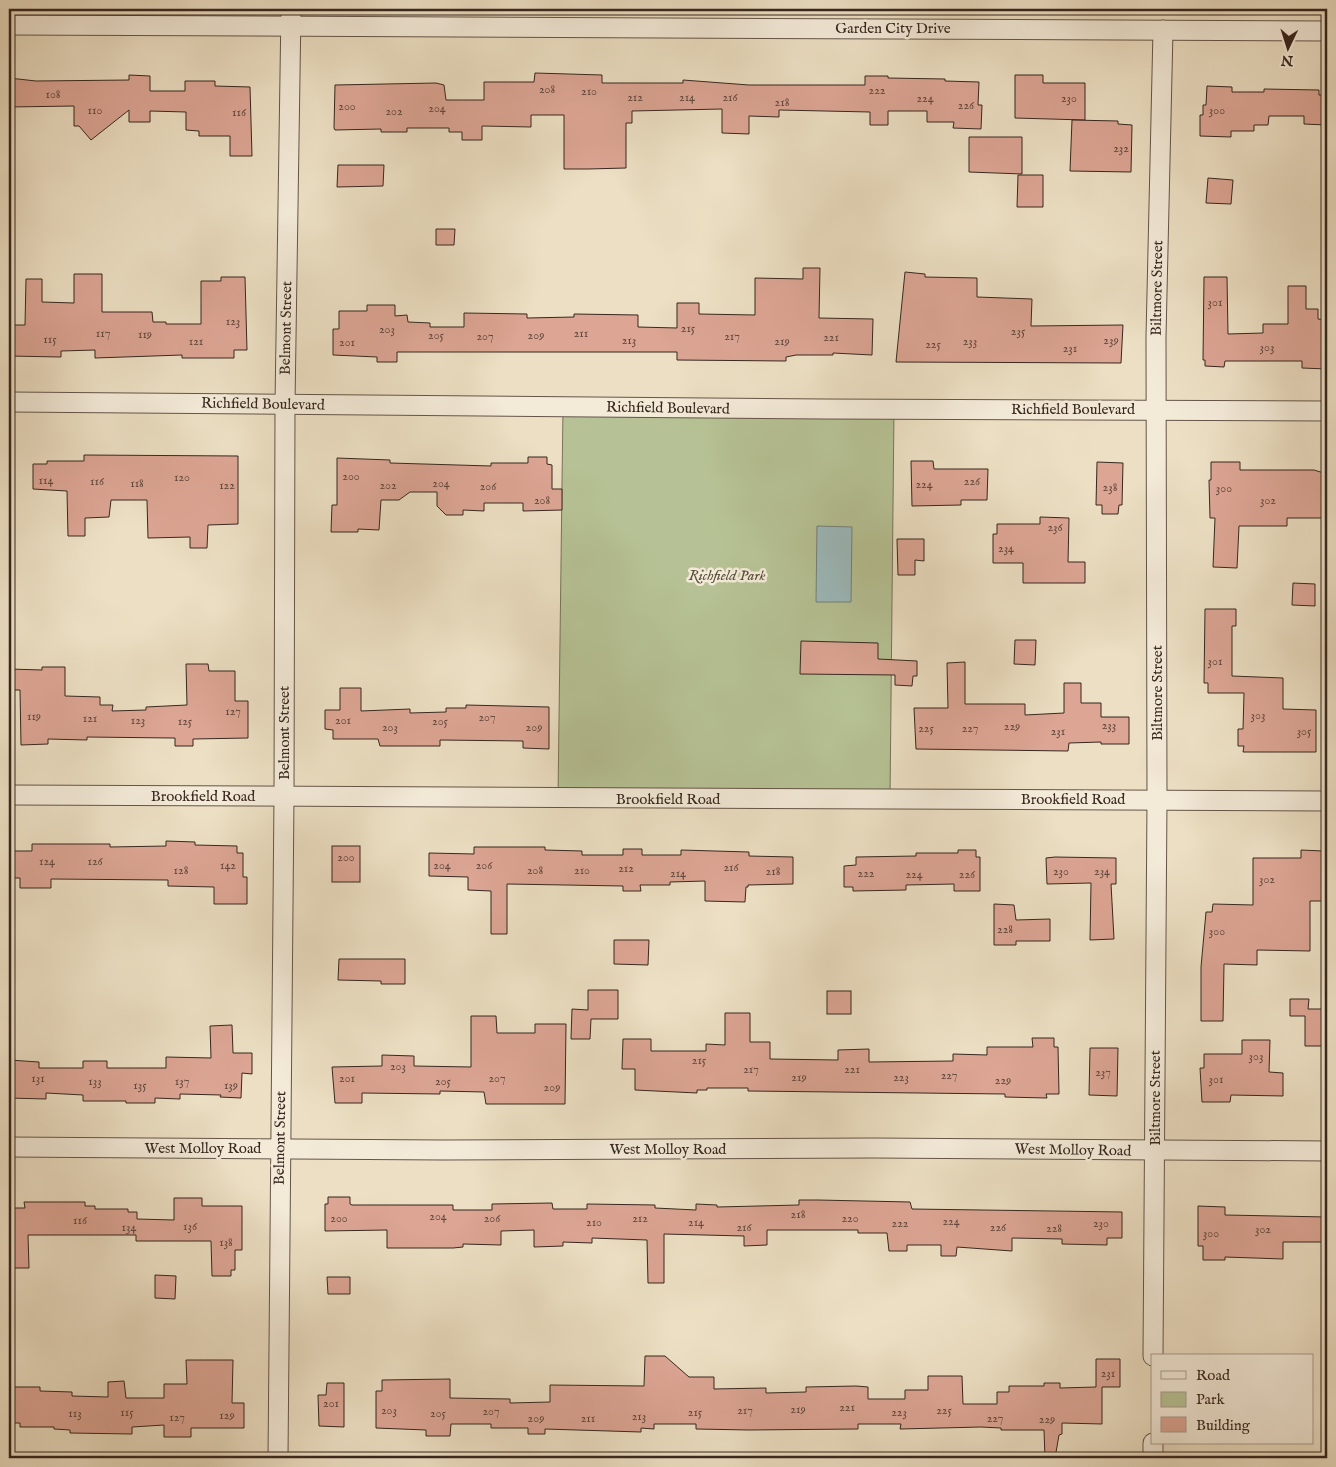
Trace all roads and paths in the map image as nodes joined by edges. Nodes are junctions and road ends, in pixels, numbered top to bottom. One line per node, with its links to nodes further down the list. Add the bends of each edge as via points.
1 (291, 17): 2 (street, Garden City Drive); 3 (street, Garden City Drive); 6 (street, Belmont Street)
2 (9, 25)
3 (1162, 30): 4 (street, Garden City Drive); 7 (street, Biltmore Street)
4 (1327, 31)
5 (9, 402): 6 (street, Richfield Boulevard)
6 (285, 404): 7 (street, Richfield Boulevard); 10 (street, Belmont Street)
7 (1156, 409): 8 (street, Richfield Boulevard); 11 (street, Biltmore Street)
8 (1327, 411)
9 (9, 795): 10 (street, Brookfield Road)
10 (284, 796): 11 (street, Brookfield Road); 14 (street, Belmont Street)
11 (1157, 799): 12 (street, Brookfield Road); 15 (street, Biltmore Street)
12 (1327, 801)
13 (9, 1147): 14 (street, West Molloy Road)
14 (280, 1148): 15 (street, West Molloy Road); 19 (street, Belmont Street)
15 (1155, 1151): 16 (street, West Molloy Road); 17 (street, Biltmore Street)
16 (1327, 1151)
17 (1154, 1354)
18 (1153, 1444): 20 (street)
19 (278, 1458)
20 (1153, 1458)

